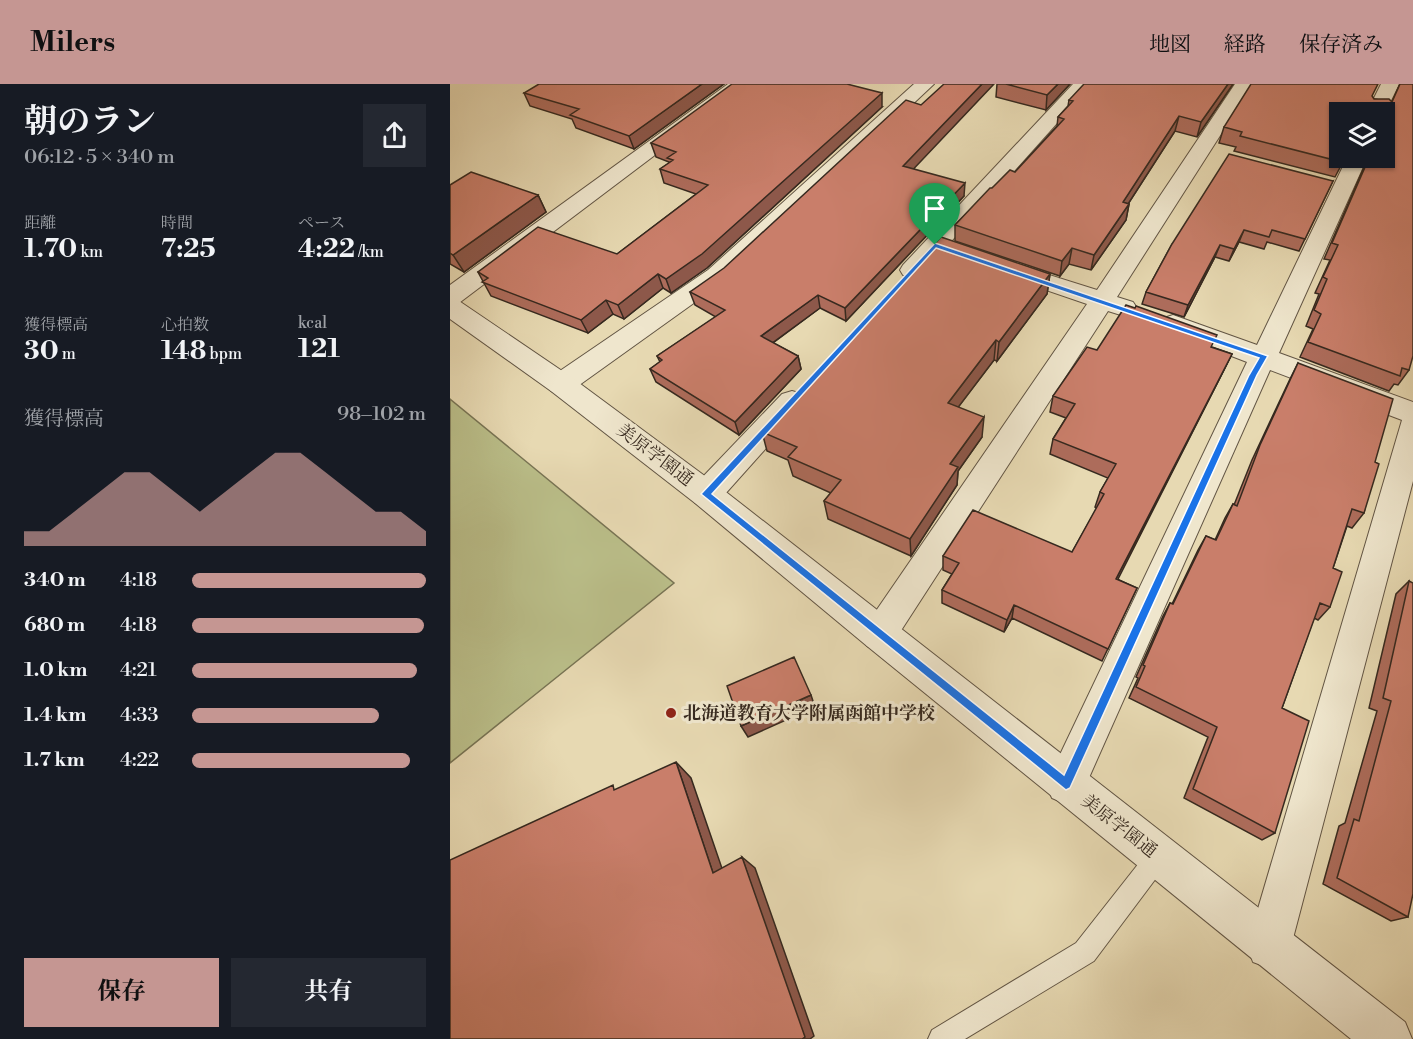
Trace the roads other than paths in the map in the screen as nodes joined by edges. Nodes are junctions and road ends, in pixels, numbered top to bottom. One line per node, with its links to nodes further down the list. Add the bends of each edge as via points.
1 (740, 84): 10 (street)
2 (926, 84): 15 (street, via 892,100 717,275)
3 (1083, 84): 8 (street)
4 (1244, 84): 11 (street, via 1211,154)
5 (1390, 84): 6 (street)
6 (1382, 102)
7 (1348, 168): 13 (street, via 1332,186)
8 (957, 253): 9 (street); 11 (street)
9 (896, 288)
10 (450, 297)
11 (1103, 300): 13 (street); 19 (street)
12 (450, 307): 15 (street, 美原学園通)
13 (1264, 356): 16 (street); 20 (street)
14 (809, 382): 18 (street)
15 (561, 384): 18 (street, 美原学園通)
16 (1413, 413)
17 (1413, 426): 22 (street)
18 (706, 494): 19 (street, 美原学園通)
19 (879, 635): 20 (street, 美原学園通)
20 (1066, 784): 21 (street, 美原学園通)
21 (1158, 857): 22 (street, 美原学園通); 23 (lane, via 1085,952)
22 (1269, 946): 24 (street, 美原学園通)
23 (941, 1039)
24 (1388, 1039)

